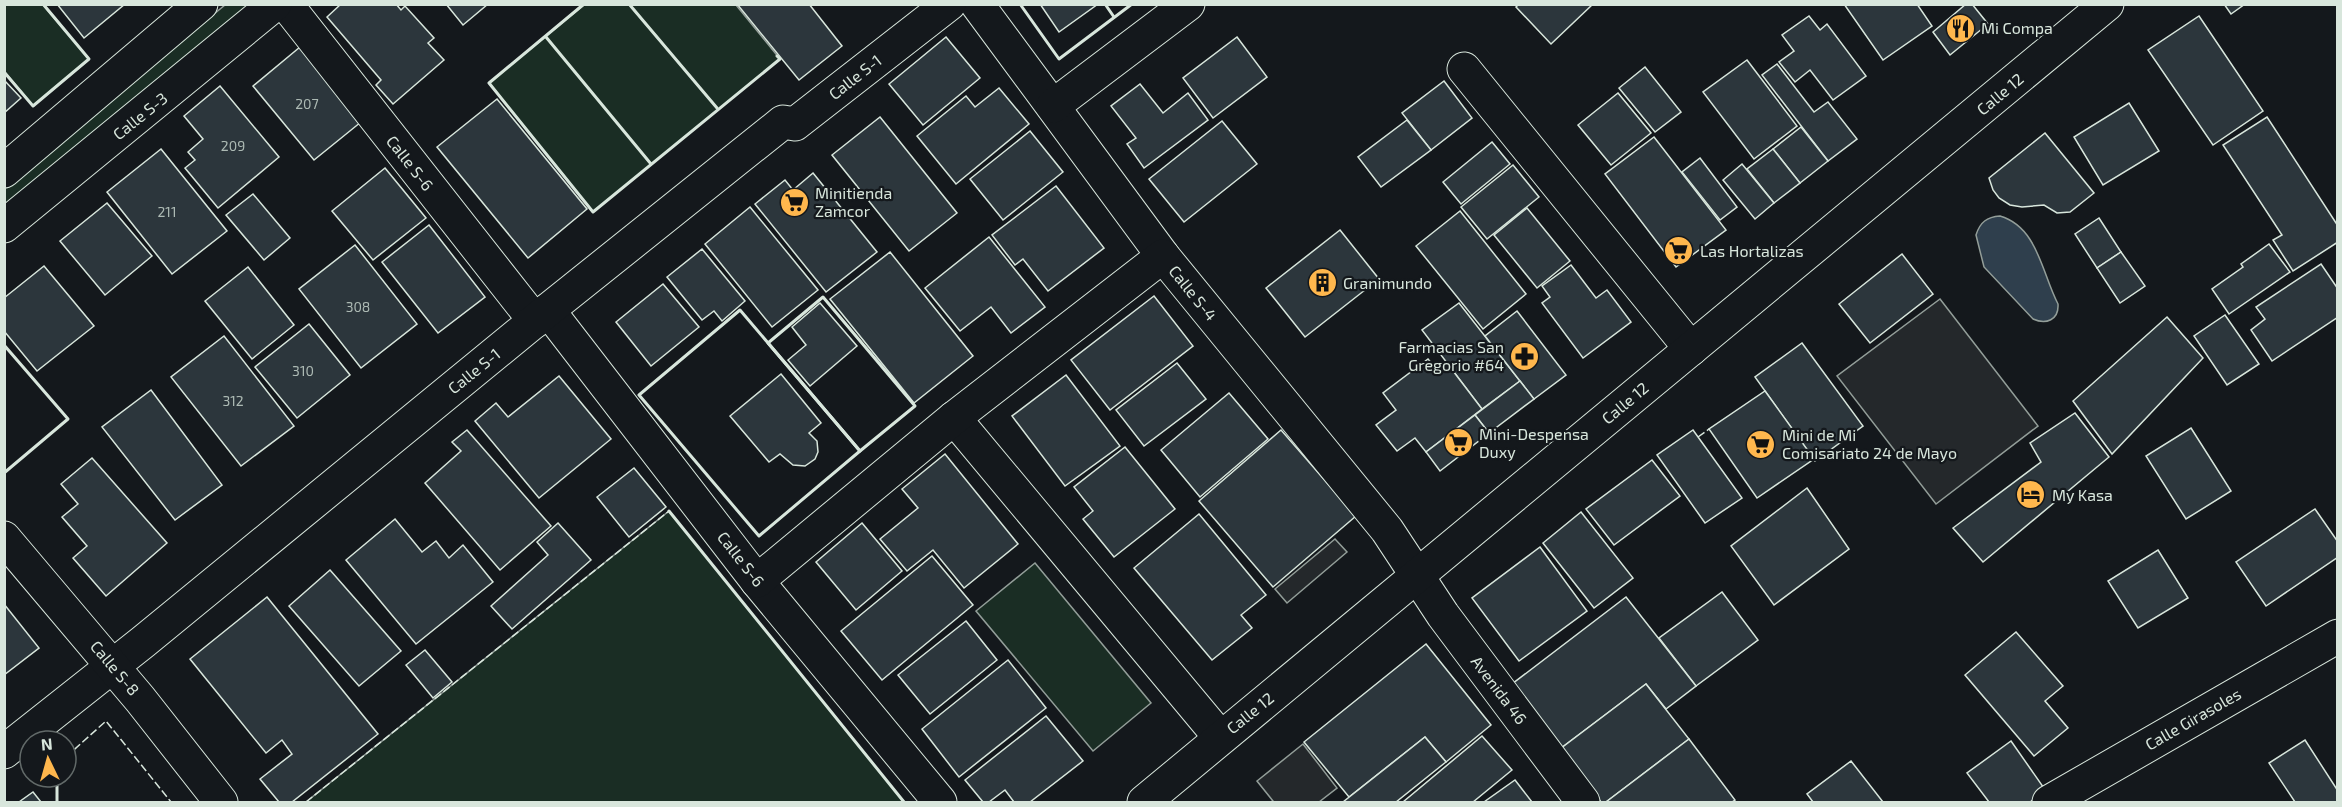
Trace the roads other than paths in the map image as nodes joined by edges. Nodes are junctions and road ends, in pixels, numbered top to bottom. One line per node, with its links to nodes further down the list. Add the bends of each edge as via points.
1 (201, 4): 9 (street)
2 (949, 4): 12 (street, Calle S-1, via 795,124 783,122)
3 (977, 4): 8 (street, Calle S-4)
4 (1188, 4): 8 (street)
5 (2107, 4): 13 (street, Calle 12)
6 (274, 6): 10 (street, Calle S-3); 12 (street, Calle S-6)
7 (1464, 69): 13 (street)
8 (1053, 106): 11 (street, Calle S-4)
9 (4, 171)
10 (4, 226)
11 (1163, 256): 14 (street); 16 (street, Calle S-4, via 1387,530)
12 (542, 315): 17 (street, Calle S-6); 19 (street, Calle S-1)
13 (1691, 349): 16 (street, Calle 12)
14 (954, 418): 17 (street); 20 (street)
15 (4, 538): 19 (street, Calle S-8)
16 (1418, 576): 20 (street, Calle 12); 25 (street, Avenida 46)
17 (758, 581): 24 (street, Calle S-6)
18 (2337, 636): 26 (street, Calle Girasoles)
19 (112, 666): 21 (street, Calle S-1); 23 (street, Calle S-8)
20 (1220, 737): 22 (street, Calle 12)
21 (4, 752)
22 (1155, 799)
23 (221, 802)
24 (940, 802)
25 (1583, 802)
26 (2049, 802)

